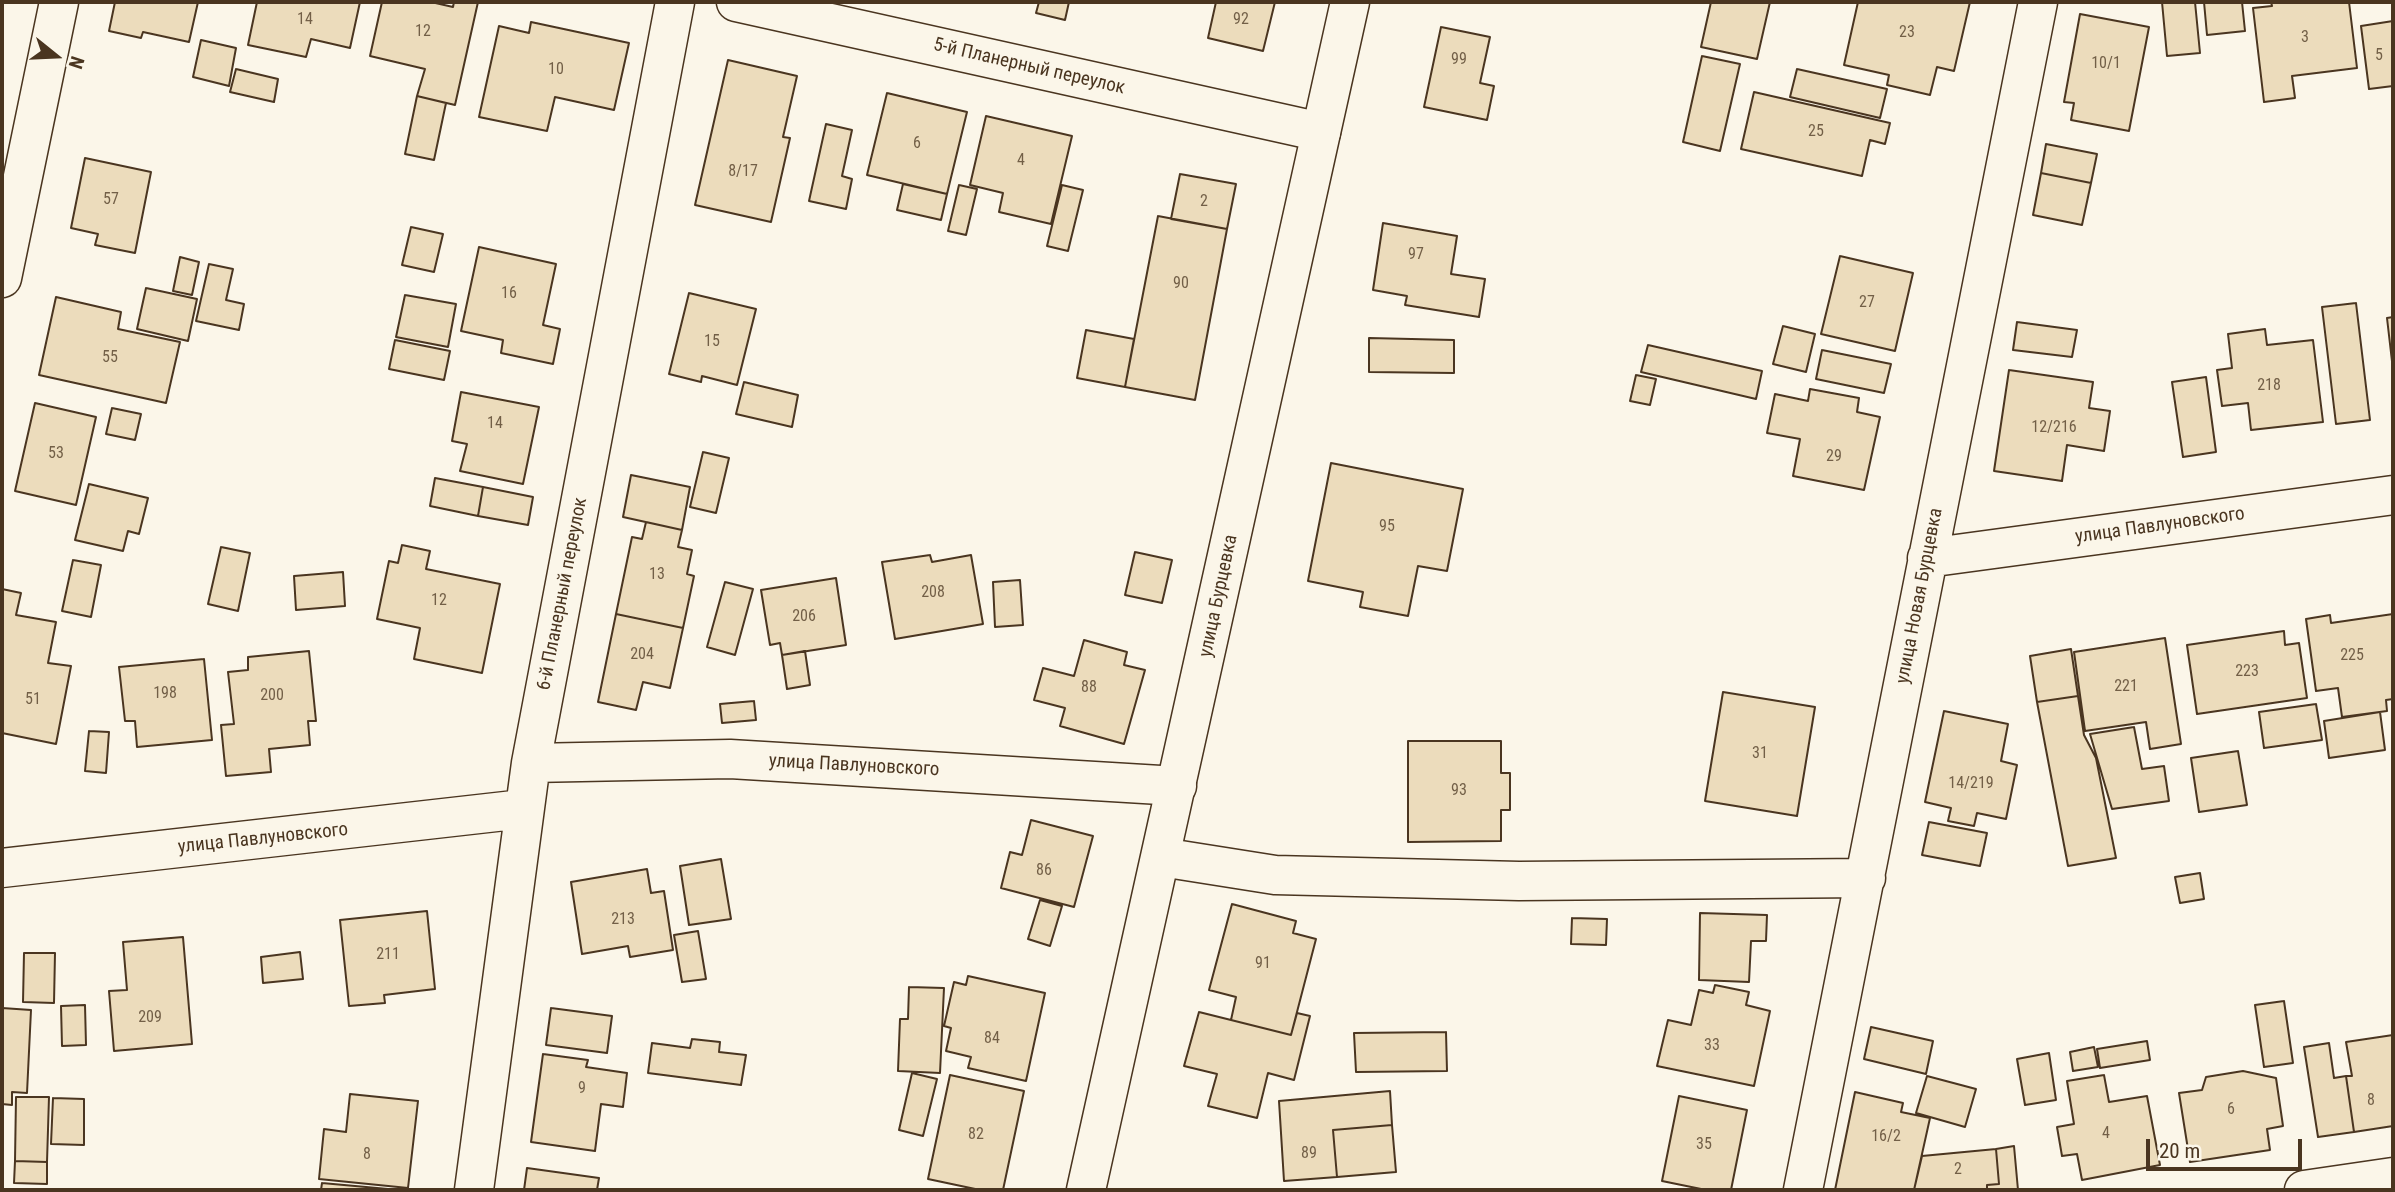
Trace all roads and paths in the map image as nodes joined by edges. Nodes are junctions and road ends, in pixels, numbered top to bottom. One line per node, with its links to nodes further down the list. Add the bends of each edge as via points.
1 (59, 2): 7 (street)
2 (675, 2): 10 (street, 6-й Планерный переулок)
3 (736, 2): 6 (street, 5-й Планерный переулок)
4 (1350, 2): 6 (street, улица Бурцевка)
5 (2038, 2): 9 (street, улица Новая Бурцевка)
6 (1321, 132): 11 (street, улица Бурцевка)
7 (2, 278)
8 (2393, 495): 9 (street, улица Павлуновского)
9 (1927, 558): 15 (street, улица Новая Бурцевка)
10 (531, 763): 11 (street, улица Павлуновского, via 730,759); 12 (street, 6-й Планерный переулок)
11 (1177, 786): 13 (street, улица Бурцевка)
12 (523, 810): 14 (street, улица Павлуновского); 17 (street, 6-й Планерный переулок)
13 (1161, 857): 15 (street, via 1275,875 1519,881); 18 (street, улица Бурцевка)
14 (2, 868)
15 (1866, 878): 19 (street, улица Новая Бурцевка)
16 (2393, 1177): 20 (street)
17 (474, 1190)
18 (1086, 1190)
19 (1803, 1190)
20 (2304, 1190)

